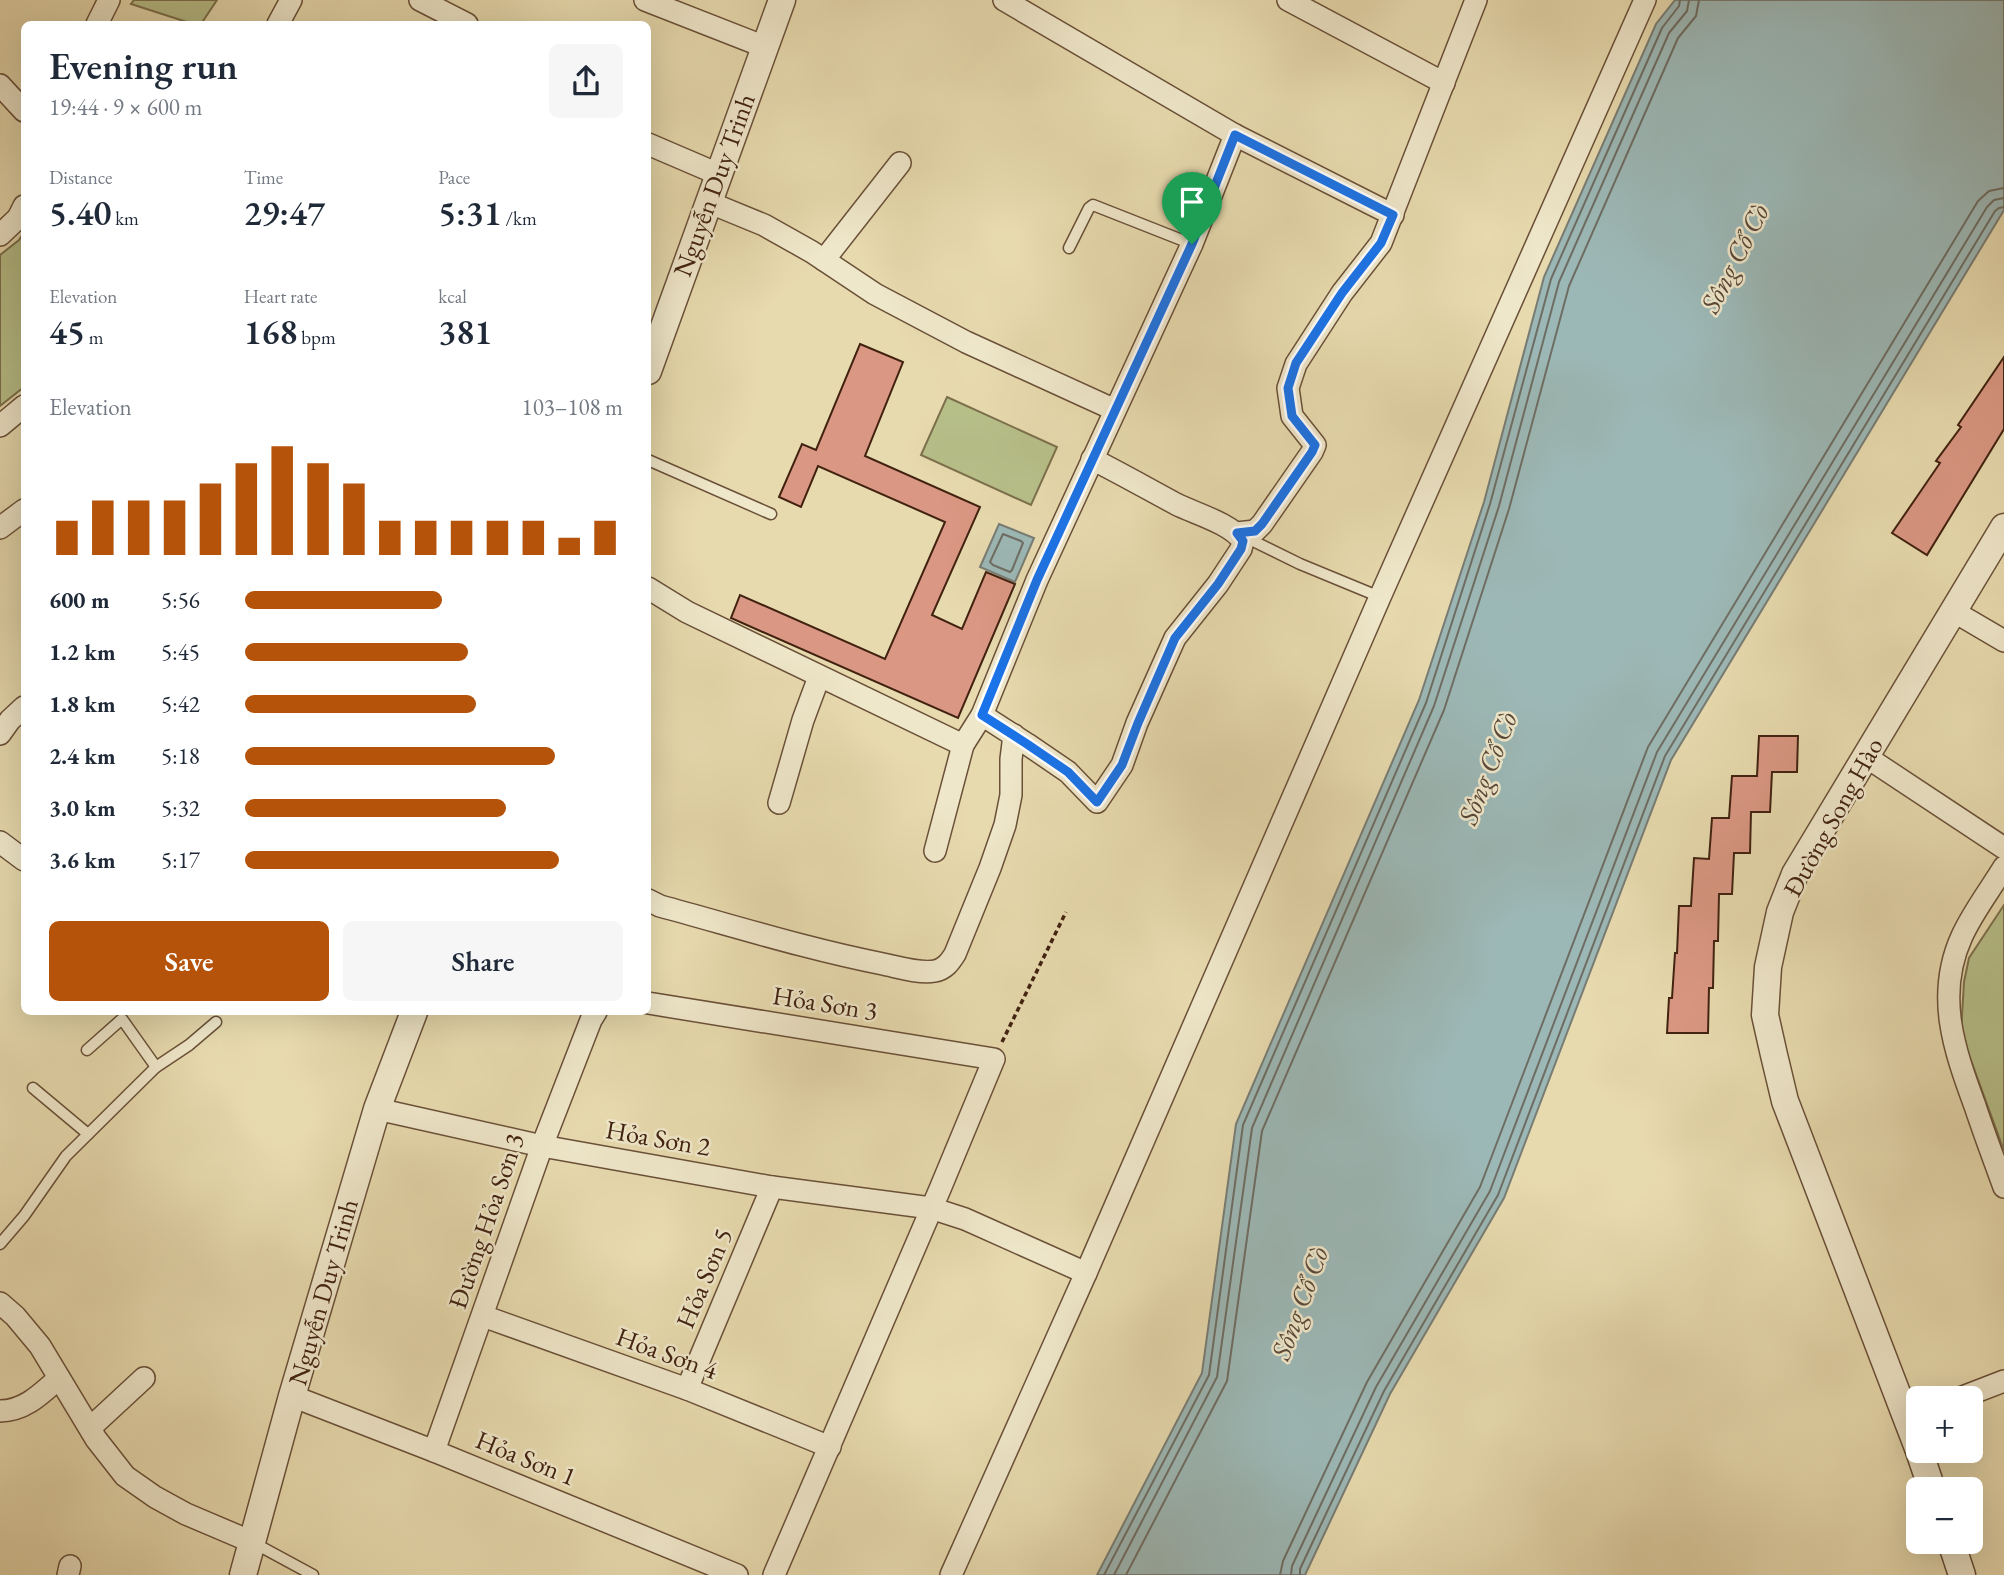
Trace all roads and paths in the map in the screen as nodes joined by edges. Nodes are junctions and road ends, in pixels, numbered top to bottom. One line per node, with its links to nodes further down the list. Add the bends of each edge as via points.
1 (109, 0): 11 (street)
2 (291, 0): 12 (street)
3 (420, 0): 10 (street)
4 (645, 0): 13 (street)
5 (782, 0): 13 (street, Nguyễn Duy Trinh)
6 (1004, 0): 17 (street)
7 (1288, 0): 14 (street)
8 (1476, 0): 14 (street)
9 (1645, 0): 40 (street)
10 (461, 14)
11 (104, 21)
12 (280, 21)
13 (765, 47): 20 (street, Nguyễn Duy Trinh)
14 (1444, 83): 23 (street)
15 (0, 85): 16 (street)
16 (21, 108)
17 (1235, 135): 23 (street); 25 (street)
18 (651, 145): 20 (street)
19 (900, 163): 27 (street)
20 (718, 174): 21 (street, Nguyễn Duy Trinh)
21 (708, 202): 27 (street, via 764,225); 28 (street, Nguyễn Duy Trinh)
22 (21, 212): 24 (street)
23 (1393, 215): 38 (street, via 1381,243 1296,363 1288,388 1292,416 1315,445 1312,452 1262,524 1255,531)
24 (0, 235)
25 (1192, 244): 26 (lane, via 1093,205); 30 (street)
26 (1069, 248)
27 (824, 260): 30 (street, via 966,342)
28 (651, 362)
29 (21, 408): 31 (street)
30 (1115, 410): 32 (street)
31 (0, 426)
32 (1092, 459): 38 (street); 45 (street)
33 (651, 461): 35 (lane)
34 (21, 512): 37 (street)
35 (771, 514)
36 (2004, 527): 41 (street, Đường Song Hào)
37 (0, 528)
38 (1237, 533): 40 (lane); 47 (street, via 1243,541 1241,549 1175,638 1122,765 1097,802 1068,772)
39 (651, 590): 43 (street)
40 (1380, 597): 73 (street)
41 (1953, 611): 42 (street); 49 (street, Đường Song Hào)
42 (2004, 641)
43 (819, 677): 48 (street); 50 (street)
44 (21, 710): 46 (street)
45 (982, 715): 47 (street); 48 (street)
46 (0, 734)
47 (1014, 735): 56 (street, via 1005,825 955,954 941,969 908,969 850,958)
48 (962, 745): 53 (street)
49 (1865, 757): 52 (street); 82 (street, Đường Song Hào, via 1795,874 1780,912 1768,967 1765,1015 1786,1101)
50 (779, 803)
51 (0, 842): 54 (street)
52 (2004, 848)
53 (935, 851)
54 (21, 858)
55 (2004, 867): 70 (street, via 1962,936 1950,973 1948,1003 1951,1037)
56 (651, 902)
57 (1066, 912): 63 (path)
58 (651, 1003): 63 (street, Hỏa Sơn 3)
59 (413, 1015): 66 (street, Nguyễn Duy Trinh)
60 (594, 1015): 68 (street, Đường Hỏa Sơn 3)
61 (216, 1022): 64 (lane)
62 (87, 1050): 64 (lane, via 122,1019)
63 (994, 1059): 71 (street)
64 (156, 1067): 67 (lane)
65 (33, 1088): 67 (lane)
66 (377, 1109): 68 (street, Hỏa Sơn 2); 81 (street, Nguyễn Duy Trinh)
67 (88, 1135): 72 (lane, via 66,1156)
68 (542, 1146): 69 (street, Hỏa Sơn 2); 75 (street, Đường Hỏa Sơn 3)
69 (772, 1187): 71 (street, Hỏa Sơn 2); 80 (street, Hỏa Sơn 5)
70 (2004, 1187)
71 (931, 1208): 73 (street, Hỏa Sơn 2); 85 (street)
72 (0, 1244)
73 (1086, 1273): 93 (street)
74 (0, 1303): 76 (street, via 40,1346)
75 (483, 1316): 80 (street, Hỏa Sơn 4); 86 (street, Đường Hỏa Sơn 3)
76 (60, 1378): 83 (street, via 18,1409); 84 (street)
77 (144, 1378): 84 (street)
78 (2004, 1381): 79 (street)
79 (1983, 1389)
80 (687, 1390): 85 (street, Hỏa Sơn 4)
81 (292, 1396): 86 (street, Hỏa Sơn 1); 87 (street, Nguyễn Duy Trinh)
82 (1906, 1400)
83 (0, 1411)
84 (90, 1428): 87 (street, via 125,1476 186,1514)
85 (830, 1447): 92 (street)
86 (434, 1451): 91 (street, Hỏa Sơn 1)
87 (252, 1542): 89 (street, Nguyễn Duy Trinh); 90 (lane)
88 (1955, 1554): 94 (street)
89 (243, 1575)
90 (313, 1575)
91 (737, 1575)
92 (774, 1575)
93 (951, 1575)
94 (1962, 1575)

